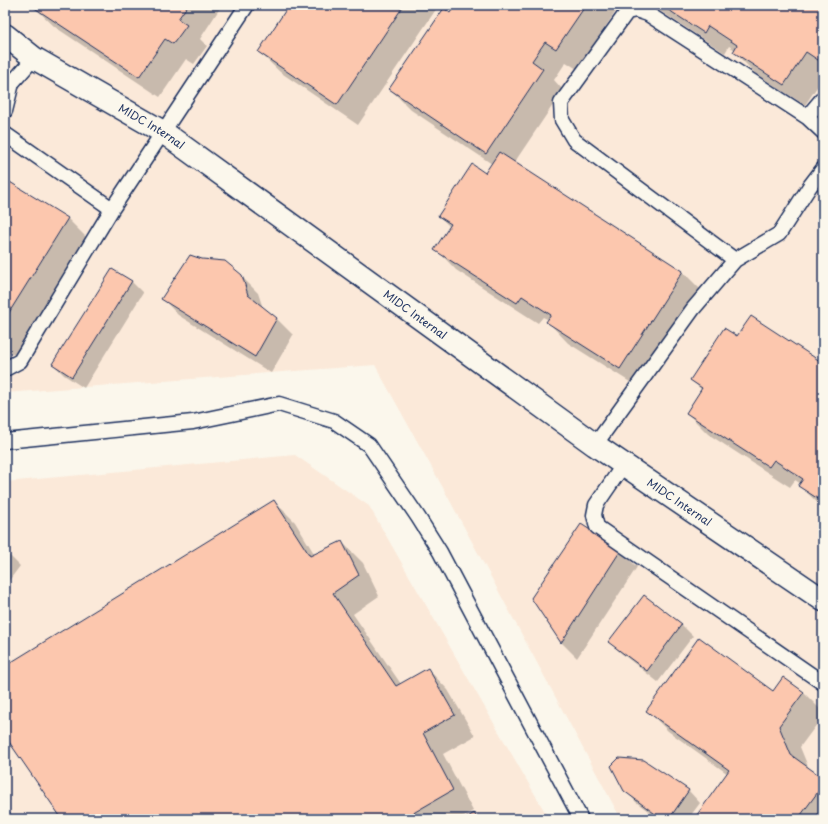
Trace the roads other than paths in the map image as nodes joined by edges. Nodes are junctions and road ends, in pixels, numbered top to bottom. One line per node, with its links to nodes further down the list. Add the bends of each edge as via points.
1 (247, 5): 8 (lane)
2 (5, 35): 3 (street, MIDC Internal)
3 (34, 58): 4 (lane); 8 (street, MIDC Internal)
4 (9, 85): 6 (lane)
5 (823, 98): 7 (lane)
6 (5, 111)
7 (807, 117): 9 (lane); 13 (lane, via 648,14 636,10 627,12 561,103 562,120 574,140)
8 (163, 132): 12 (lane); 16 (street, MIDC Internal)
9 (823, 132)
10 (5, 134): 12 (lane)
11 (823, 169): 13 (lane, via 780,234)
12 (112, 209): 14 (lane, via 20,361)
13 (735, 260): 16 (lane, via 693,309)
14 (5, 369)
15 (5, 441): 20 (lane, via 193,422 279,404 334,421 369,445 440,552)
16 (595, 445): 17 (street, MIDC Internal)
17 (624, 464): 18 (street, MIDC Internal); 19 (lane, via 596,505 594,515 597,527)
18 (823, 600)
19 (823, 683)
20 (581, 819)

